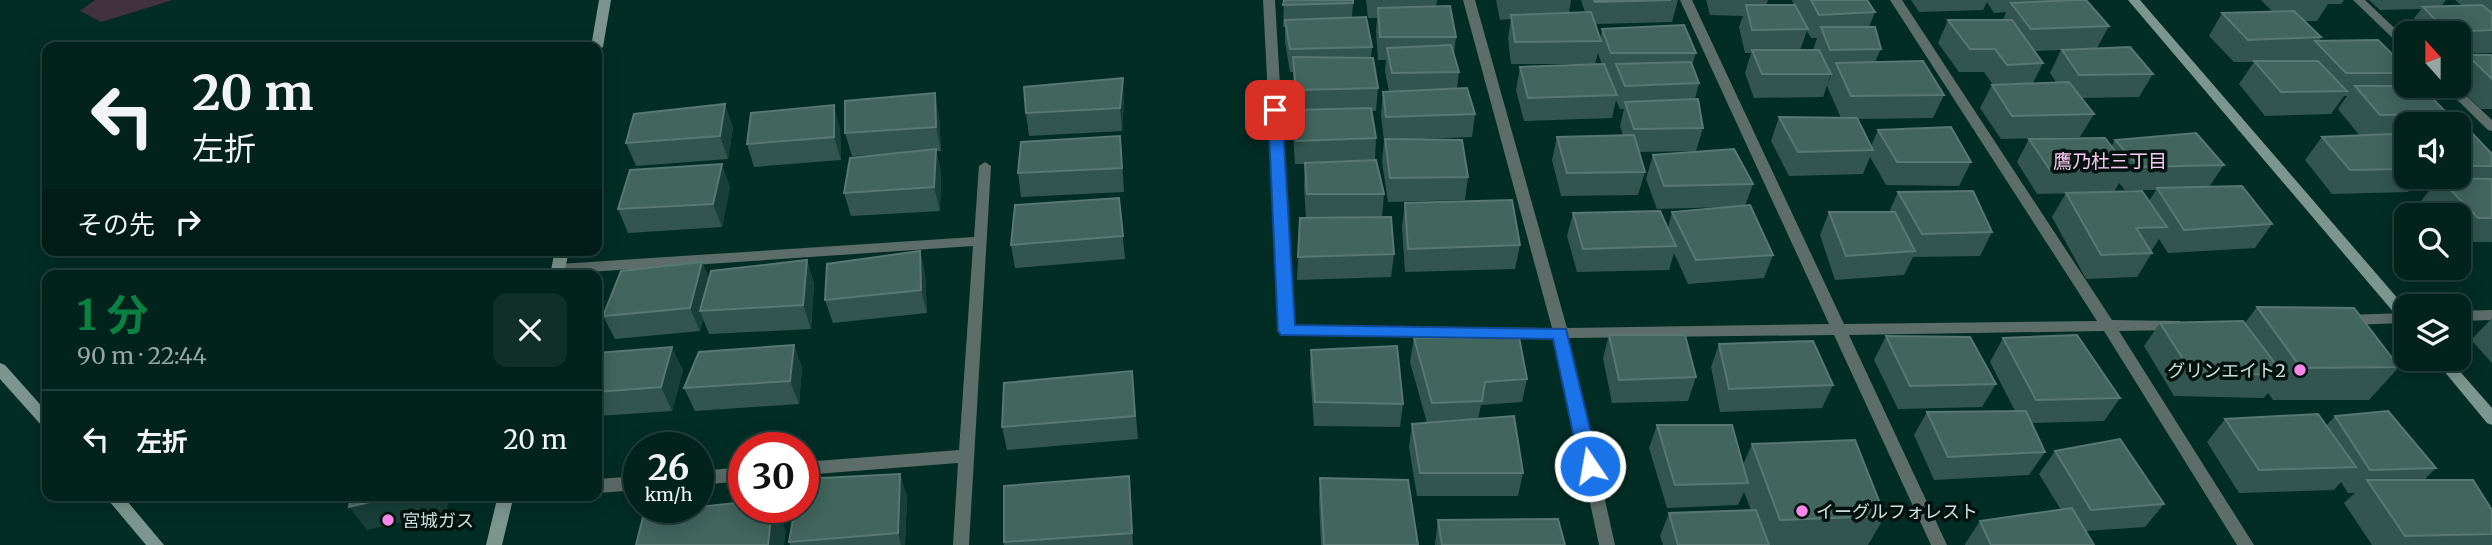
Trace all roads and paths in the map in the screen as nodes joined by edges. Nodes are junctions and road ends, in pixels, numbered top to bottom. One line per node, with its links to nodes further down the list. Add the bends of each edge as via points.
1 (605, 0): 9 (street)
2 (1269, 0): 23 (street, via 1287,331)
3 (1469, 0): 23 (street)
4 (1686, 0): 22 (street)
5 (1896, 0): 21 (street)
6 (2134, 0): 15 (street)
7 (2359, 0): 8 (street)
8 (2394, 34)
9 (598, 42)
10 (2462, 98): 11 (street)
11 (2492, 127)
12 (985, 166): 13 (street)
13 (980, 240): 14 (street); 28 (street)
14 (584, 270)
15 (2394, 304)
16 (2492, 315): 17 (street)
17 (2471, 316)
18 (2394, 318): 19 (street)
19 (2325, 321)
20 (2190, 325): 21 (street)
21 (2109, 327): 22 (street); 39 (street)
22 (1839, 330): 23 (street); 38 (street)
23 (1560, 333): 37 (street)
24 (0, 369): 26 (street)
25 (2451, 371): 27 (street)
26 (42, 416)
27 (2492, 419)
28 (967, 456): 29 (street); 36 (street)
29 (819, 469)
30 (623, 484): 31 (street)
31 (602, 486)
32 (117, 501): 34 (street)
33 (505, 501): 35 (street)
34 (156, 545)
35 (494, 545)
36 (961, 545)
37 (1607, 545)
38 (1939, 545)
39 (2246, 545)

